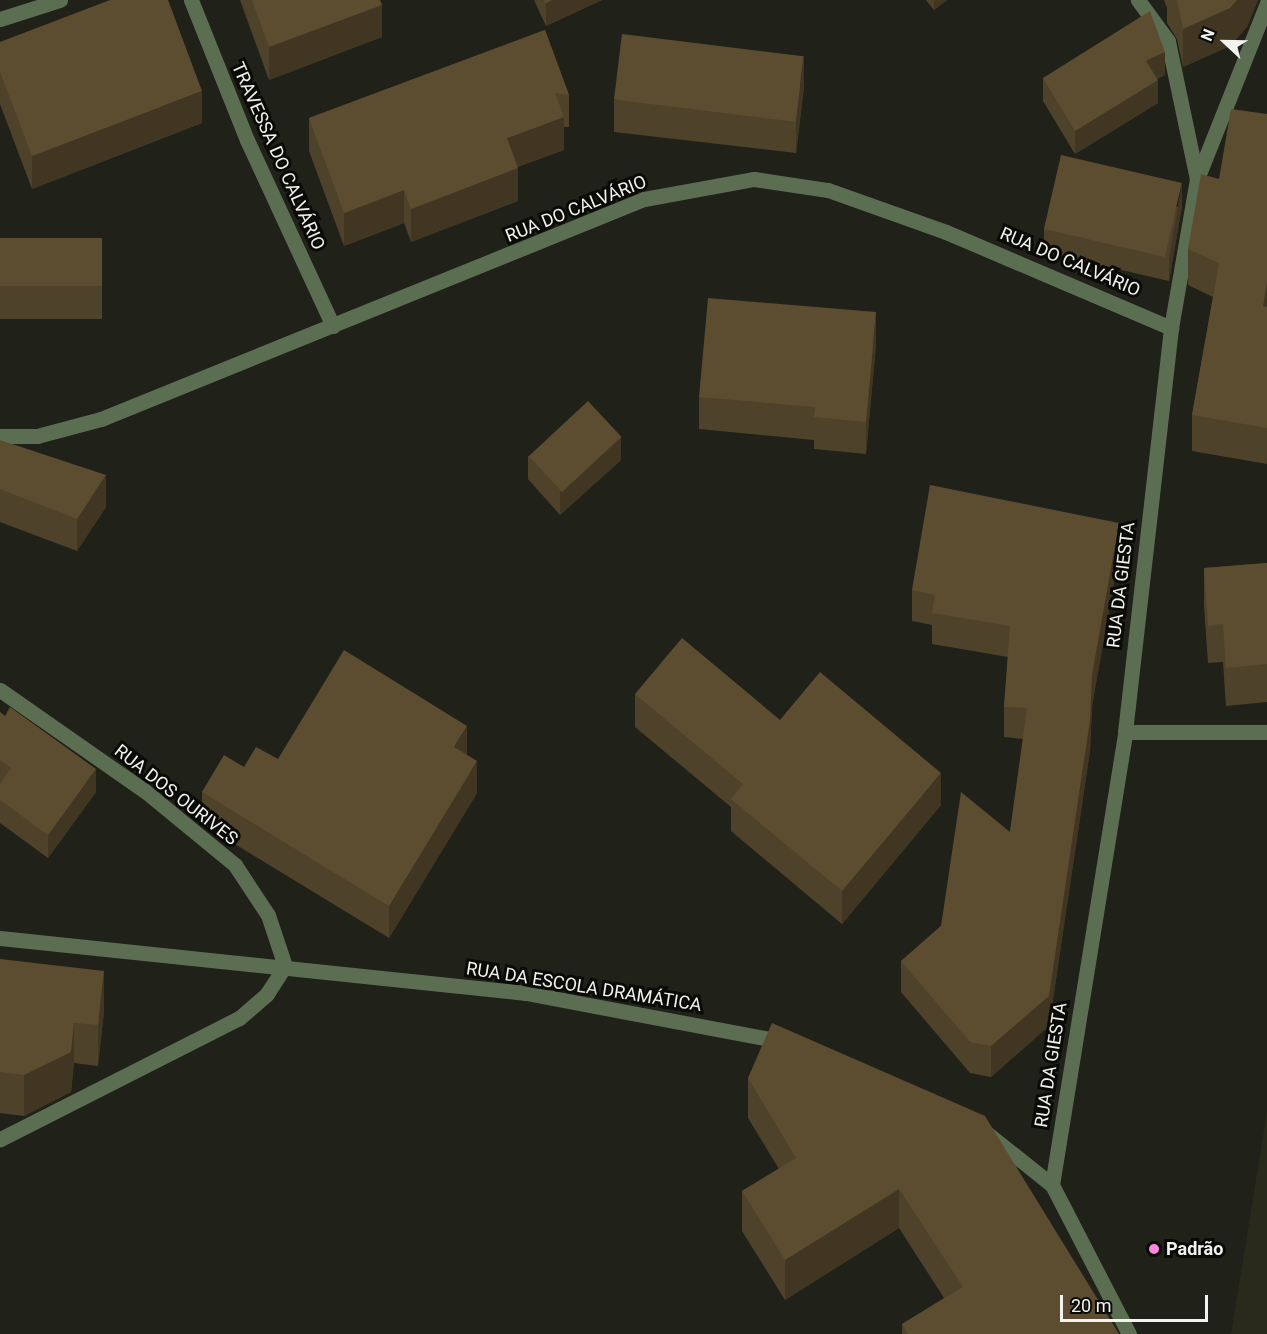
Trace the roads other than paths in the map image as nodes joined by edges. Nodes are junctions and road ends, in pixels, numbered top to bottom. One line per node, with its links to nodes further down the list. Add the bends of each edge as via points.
1 (60, 0): 5 (street)
2 (191, 0): 7 (street, TRAVESSA DO CALVÁRIO, via 247,140)
3 (1138, 0): 6 (street, RUA DA GIESTA, via 1168,41)
4 (1267, 3): 6 (street)
5 (0, 19)
6 (1197, 179): 8 (street, RUA DA GIESTA)
7 (333, 326): 8 (street, RUA DO CALVÁRIO, via 644,199 754,179 828,190 946,232); 9 (street, RUA DO CALVÁRIO, via 101,419 37,436)
8 (1171, 328): 11 (street, RUA DA GIESTA)
9 (0, 436)
10 (0, 690): 14 (street, RUA DOS OURIVES, via 145,791 235,865 268,915)
11 (1125, 732): 12 (street); 18 (street, RUA DA GIESTA)
12 (1267, 732)
13 (0, 938): 14 (street, RUA DA ESCOLA DRAMÁTICA)
14 (285, 966): 15 (street, RUA DA ESCOLA DRAMÁTICA, via 526,993); 17 (street, via 267,994 239,1018)
15 (804, 1047)
16 (971, 1120): 18 (street)
17 (0, 1139)
18 (1052, 1185): 19 (street)
19 (1129, 1334)

